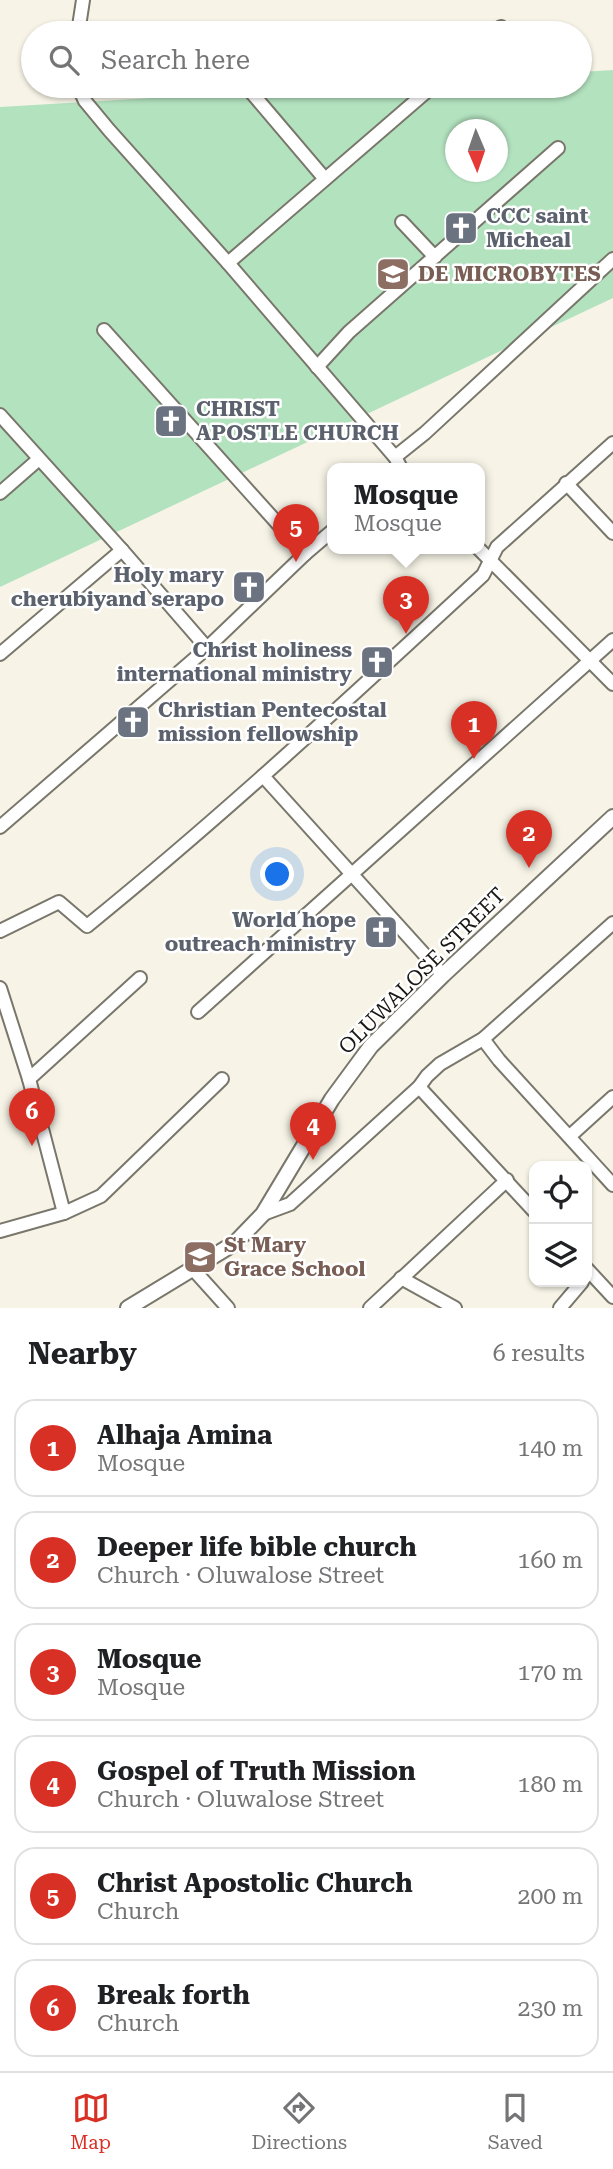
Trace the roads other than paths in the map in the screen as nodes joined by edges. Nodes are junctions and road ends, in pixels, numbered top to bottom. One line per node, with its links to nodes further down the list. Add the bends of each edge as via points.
1 (83, 0): 2 (street)
2 (80, 21)
3 (84, 98): 11 (street)
4 (256, 98): 7 (street)
5 (419, 98): 7 (street)
6 (558, 148): 9 (street)
7 (325, 179): 11 (street)
8 (402, 222): 9 (street)
9 (435, 257): 13 (street, via 349,332)
10 (613, 259): 17 (street)
11 (228, 263): 13 (street)
12 (104, 330): 23 (street)
13 (317, 367): 17 (street)
14 (0, 415): 16 (street)
15 (613, 443): 18 (street)
16 (39, 459): 19 (street); 22 (street)
17 (398, 462)
18 (566, 483): 20 (street); 25 (street, via 497,547)
19 (0, 493)
20 (613, 533)
21 (327, 535): 23 (street)
22 (122, 550): 27 (street); 28 (street)
23 (305, 554): 27 (street)
24 (484, 554): 25 (street)
25 (490, 560): 29 (street); 31 (street, via 483,575)
26 (613, 640): 29 (street)
27 (206, 648): 33 (street)
28 (0, 654)
29 (590, 660): 30 (street); 34 (street)
30 (613, 684)
31 (263, 776): 34 (street); 36 (street, via 87,926 59,902)
32 (613, 817): 37 (street, OLUWALOSE STREET)
33 (0, 827)
34 (350, 874): 37 (street); 40 (street)
35 (613, 923): 41 (street)
36 (0, 931)
37 (443, 975): 51 (street, OLUWALOSE STREET, via 350,1072)
38 (140, 978): 42 (street)
39 (0, 988): 42 (street)
40 (198, 1012)
41 (483, 1039): 44 (street, via 440,1064); 46 (street)
42 (29, 1079): 50 (street)
43 (222, 1079): 50 (street, via 101,1196)
44 (419, 1087): 47 (street); 51 (street, via 290,1203)
45 (613, 1097): 46 (street)
46 (570, 1136): 48 (street)
47 (507, 1180): 49 (street); 54 (street)
48 (613, 1185)
49 (529, 1205)
50 (64, 1213): 52 (street)
51 (263, 1214): 53 (street, OLUWALOSE STREET, via 235,1243)
52 (0, 1231)
53 (192, 1268): 58 (street, OLUWALOSE STREET); 59 (street)
54 (401, 1278): 60 (street); 61 (street)
55 (592, 1279): 57 (street)
56 (577, 1287): 62 (street)
57 (613, 1297)
58 (128, 1308)
59 (228, 1308)
60 (370, 1308)
61 (455, 1308)
62 (560, 1308)

